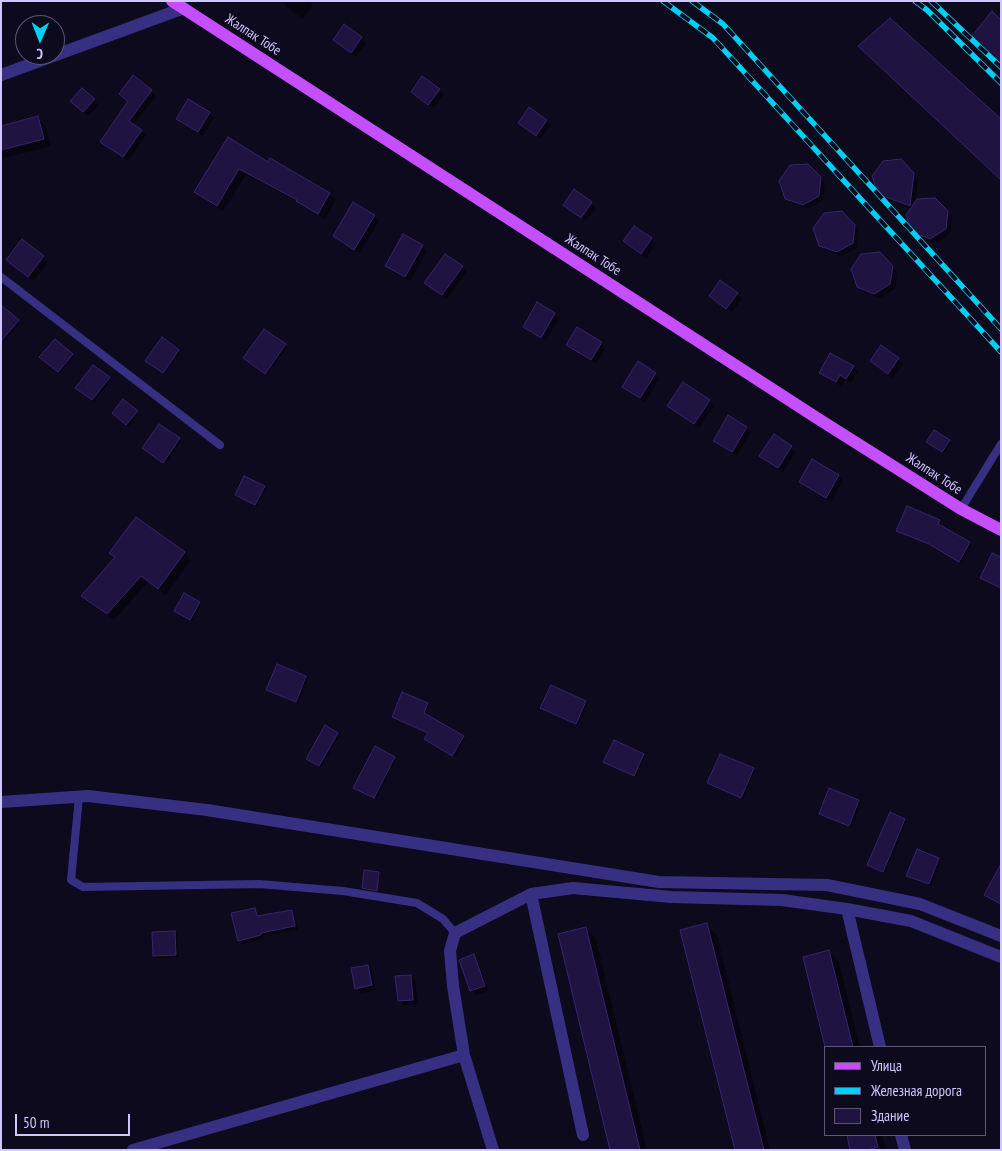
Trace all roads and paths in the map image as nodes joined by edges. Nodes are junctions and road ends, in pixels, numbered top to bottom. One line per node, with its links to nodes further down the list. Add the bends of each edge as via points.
1 (172, 1): 2 (main road, Жалпак Тобе)
2 (184, 8): 3 (street); 7 (main road, Жалпак Тобе)
3 (1, 75)
4 (1, 277): 6 (lane)
5 (1001, 444): 7 (lane)
6 (220, 445)
7 (960, 509): 8 (main road, Жалпак Тобе)
8 (1001, 530)
9 (79, 796): 10 (street); 13 (lane, via 71,880 83,887 259,884 343,891 417,902 443,919); 14 (street, via 207,810 658,882 827,885 920,904)
10 (1, 802)
11 (531, 894): 12 (street, via 573,888 671,897 782,900); 13 (street); 18 (street)
12 (847, 908): 15 (street, via 912,921); 16 (street)
13 (455, 933): 17 (street, via 450,951)
14 (1001, 936)
15 (1001, 957)
16 (880, 1046)
17 (464, 1055): 20 (street); 21 (street)
18 (582, 1135)
19 (901, 1136): 22 (street)
20 (133, 1150)
21 (493, 1150)
22 (905, 1150)

